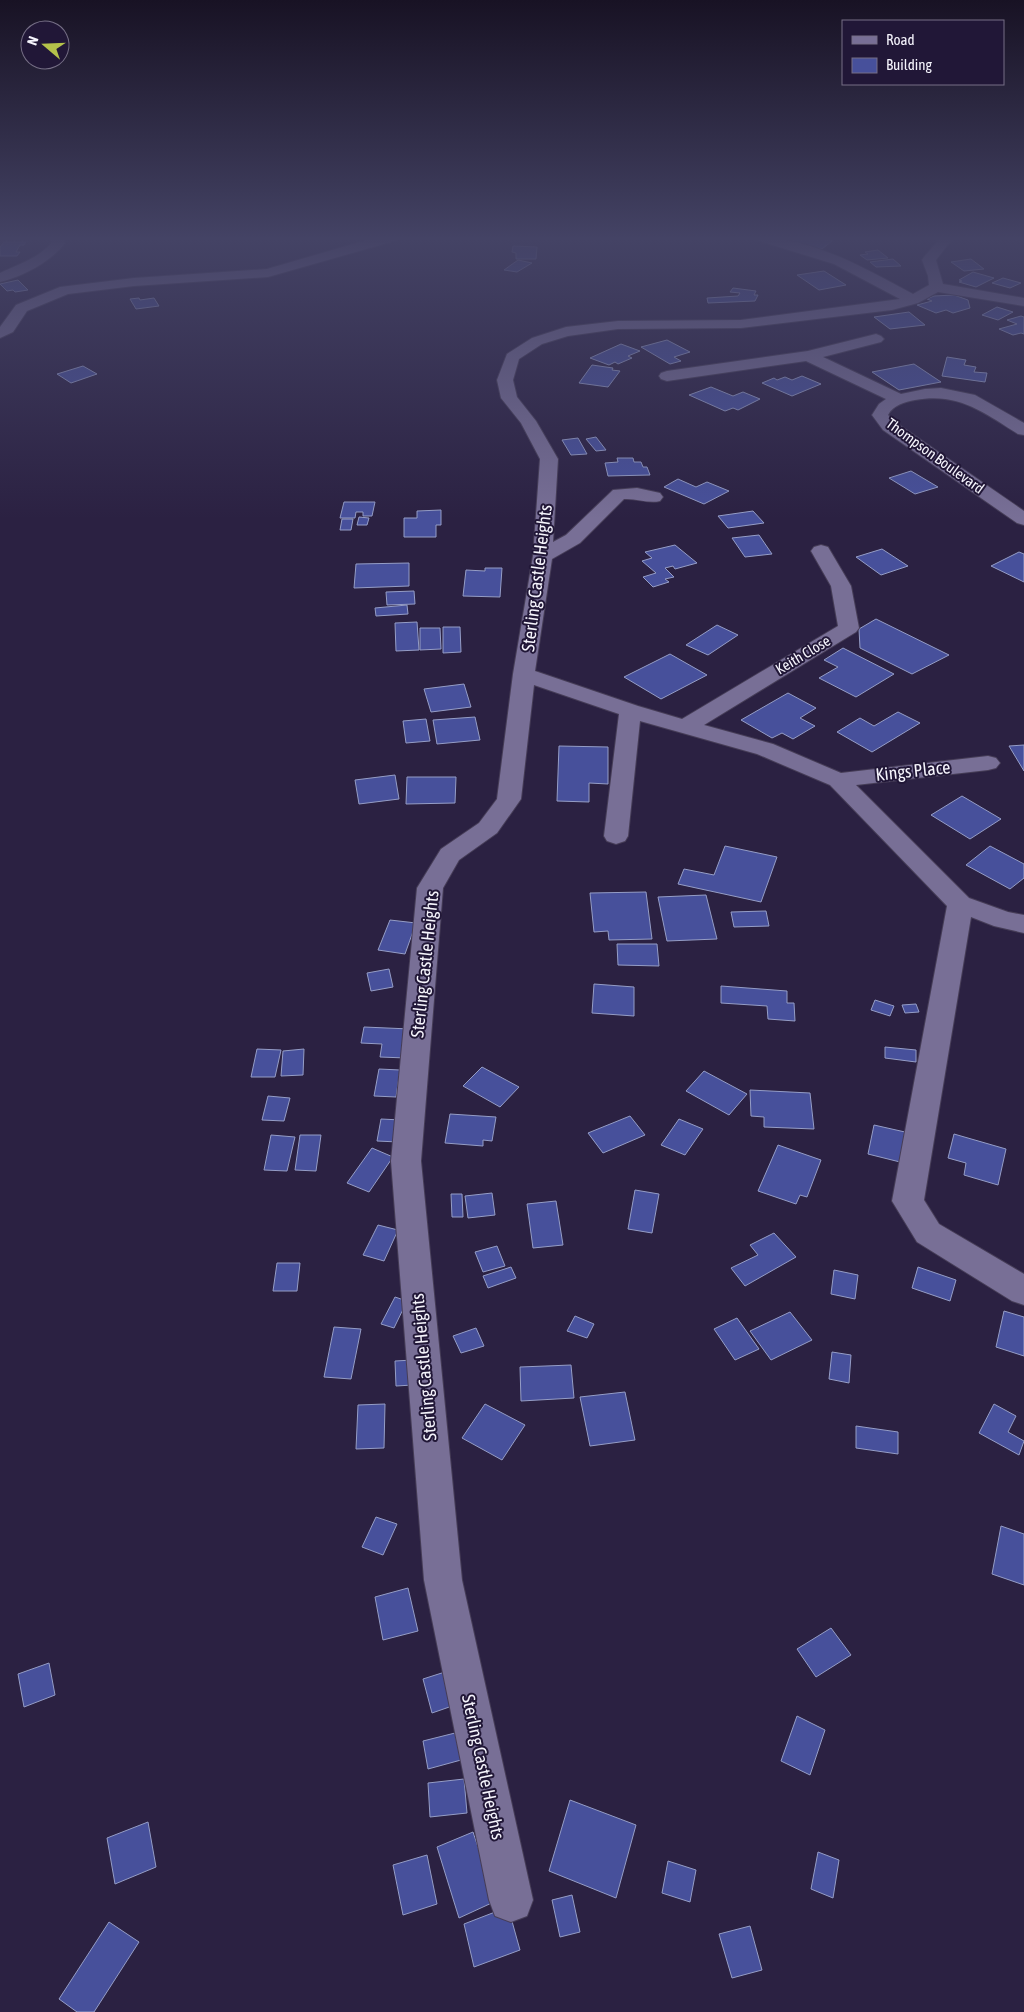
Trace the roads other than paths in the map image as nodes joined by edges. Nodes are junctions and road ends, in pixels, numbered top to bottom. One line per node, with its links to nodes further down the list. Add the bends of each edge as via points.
1 (574, 331): 10 (street, Sterling Castle Heights, via 537,341 512,357 505,380 509,398 528,421 549,459)
2 (876, 339): 3 (street)
3 (808, 356): 4 (street); 5 (street)
4 (666, 376)
5 (899, 399): 6 (street, Thompson Boulevard, via 934,392 955,393 966,396); 8 (street, Thompson Boulevard, via 882,410 880,415 888,426)
6 (1024, 430)
7 (654, 496): 10 (street, via 619,494 573,539)
8 (1024, 519)
9 (821, 551): 13 (street, Keith Close, via 841,586 848,628)
10 (543, 556): 11 (street, Sterling Castle Heights)
11 (524, 674): 12 (street); 20 (street, Sterling Castle Heights, via 509,800 488,828 450,856 430,888 406,1161 443,1580)
12 (630, 711): 13 (street); 16 (street)
13 (686, 726): 15 (street, via 766,749)
14 (988, 763): 15 (street, Kings Place)
15 (838, 780): 17 (street)
16 (616, 836)
17 (960, 904): 18 (street); 19 (street, via 908,1202 928,1233)
18 (1024, 924)
19 (1024, 1291)
20 (511, 1900)

